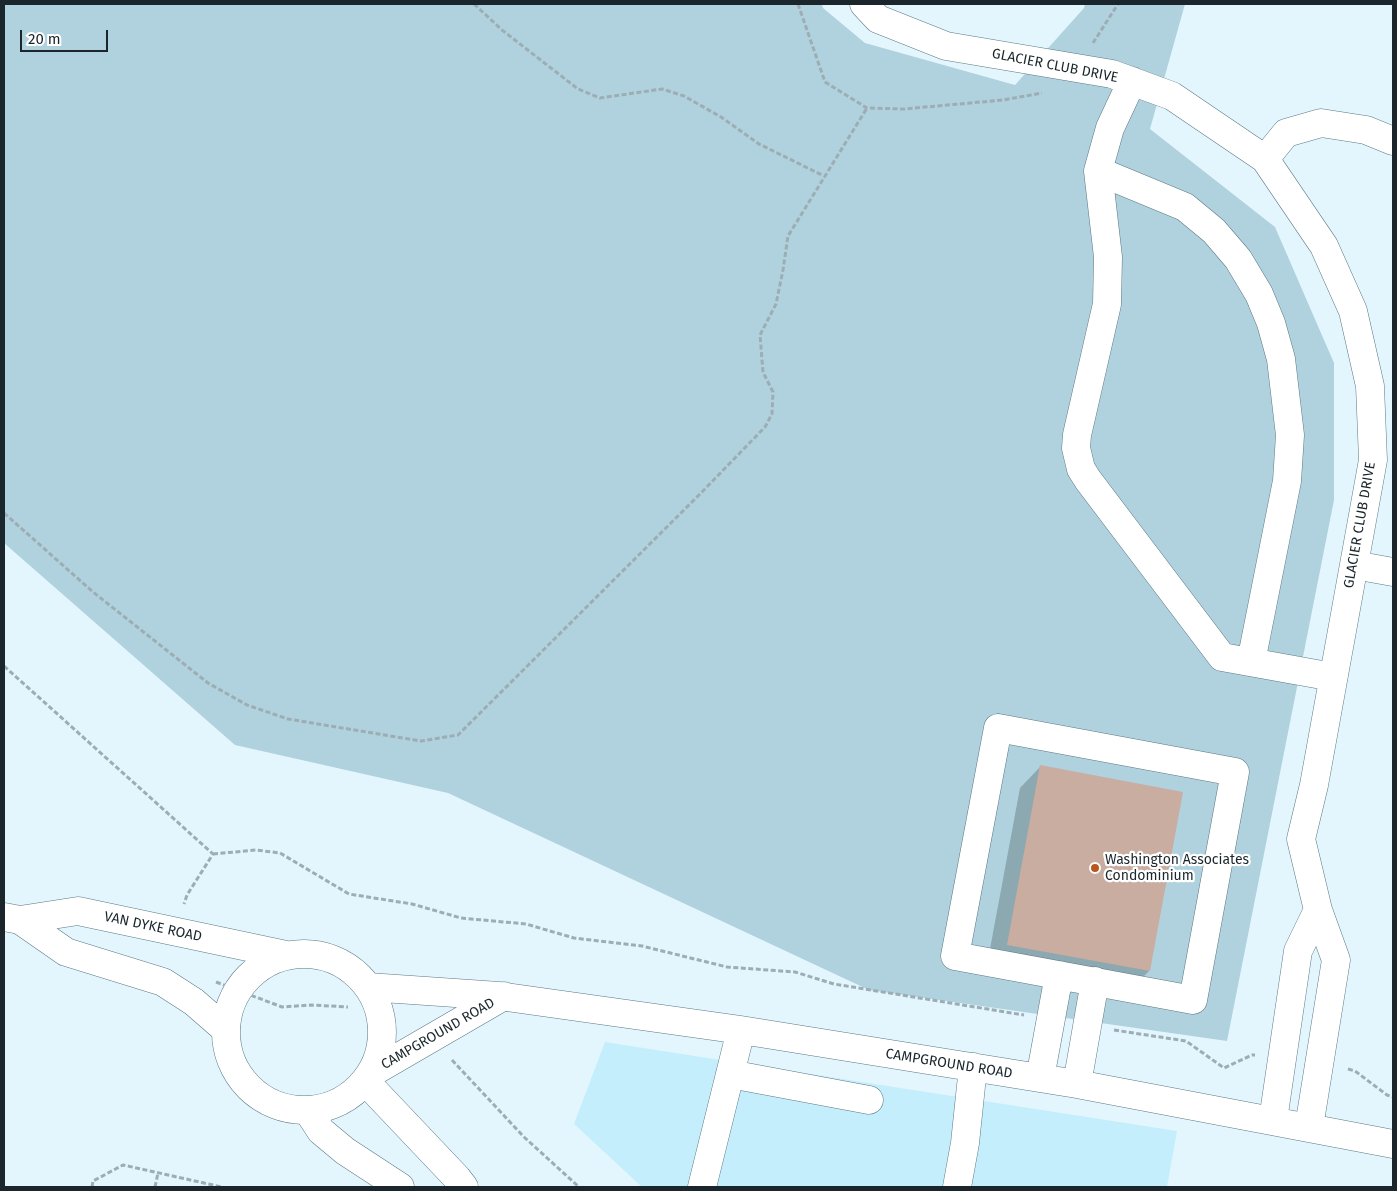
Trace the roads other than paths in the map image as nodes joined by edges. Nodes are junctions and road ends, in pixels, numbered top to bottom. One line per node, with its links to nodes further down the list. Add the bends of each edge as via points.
1 (864, 4): 2 (street, GLACIER CLUB DRIVE, via 878,19 946,46 1112,74)
2 (1132, 81): 4 (street, GLACIER CLUB DRIVE, via 1172,96); 5 (street, via 1110,128)
3 (1393, 141): 4 (street, via 1366,130 1321,123 1286,133)
4 (1265, 159): 6 (street, GLACIER CLUB DRIVE, via 1324,246 1353,311 1370,386 1373,460)
5 (1098, 171): 8 (street, via 1108,257 1106,304 1077,435 1076,448 1081,469 1222,657); 8 (street, via 1185,208 1214,231 1238,259 1259,294 1271,323 1281,359 1290,435 1287,481)
6 (1354, 565): 7 (street); 9 (street, GLACIER CLUB DRIVE)
7 (1393, 572)
8 (1252, 662): 9 (street)
9 (1333, 677): 10 (street, GLACIER CLUB DRIVE, via 1301,840)
10 (1318, 910): 17 (street, via 1298,951); 20 (street, GLACIER CLUB DRIVE, via 1336,960)
11 (12, 919): 12 (street, VAN DYKE ROAD, via 78,911); 18 (street, VAN DYKE ROAD, via 66,952 163,982 194,1002)
12 (286, 955): 15 (street, via 311,953 336,959 358,974); 18 (street, via 262,965 243,982 231,1004)
13 (1059, 975): 14 (street); 14 (street, via 955,956 998,728 1235,772 1193,1000); 24 (street)
14 (1095, 981): 25 (street)
15 (368, 987): 16 (street, CAMPGROUND ROAD); 23 (street, via 382,1020 382,1046)
16 (504, 996): 19 (street, CAMPGROUND ROAD); 23 (street, CAMPGROUND ROAD)
17 (1288, 1023): 20 (street); 28 (street)
18 (225, 1029): 27 (street, via 232,1062 240,1078 258,1096 282,1108)
19 (741, 1030): 21 (street, CAMPGROUND ROAD); 22 (street)
20 (1325, 1030): 29 (street, GLACIER CLUB DRIVE)
21 (973, 1068): 24 (street, CAMPGROUND ROAD); 34 (street)
22 (730, 1074): 26 (street); 33 (street)
23 (369, 1076): 27 (street, via 356,1092 333,1106); 32 (street)
24 (1040, 1078): 25 (street, CAMPGROUND ROAD)
25 (1077, 1084): 28 (street, CAMPGROUND ROAD)
26 (869, 1100)
27 (308, 1111): 31 (street, via 321,1131 345,1151)
28 (1273, 1120): 29 (street, CAMPGROUND ROAD)
29 (1310, 1127): 30 (street, CAMPGROUND ROAD)
30 (1393, 1144)
31 (400, 1187)
32 (464, 1187)
33 (702, 1187)
34 (957, 1187)

